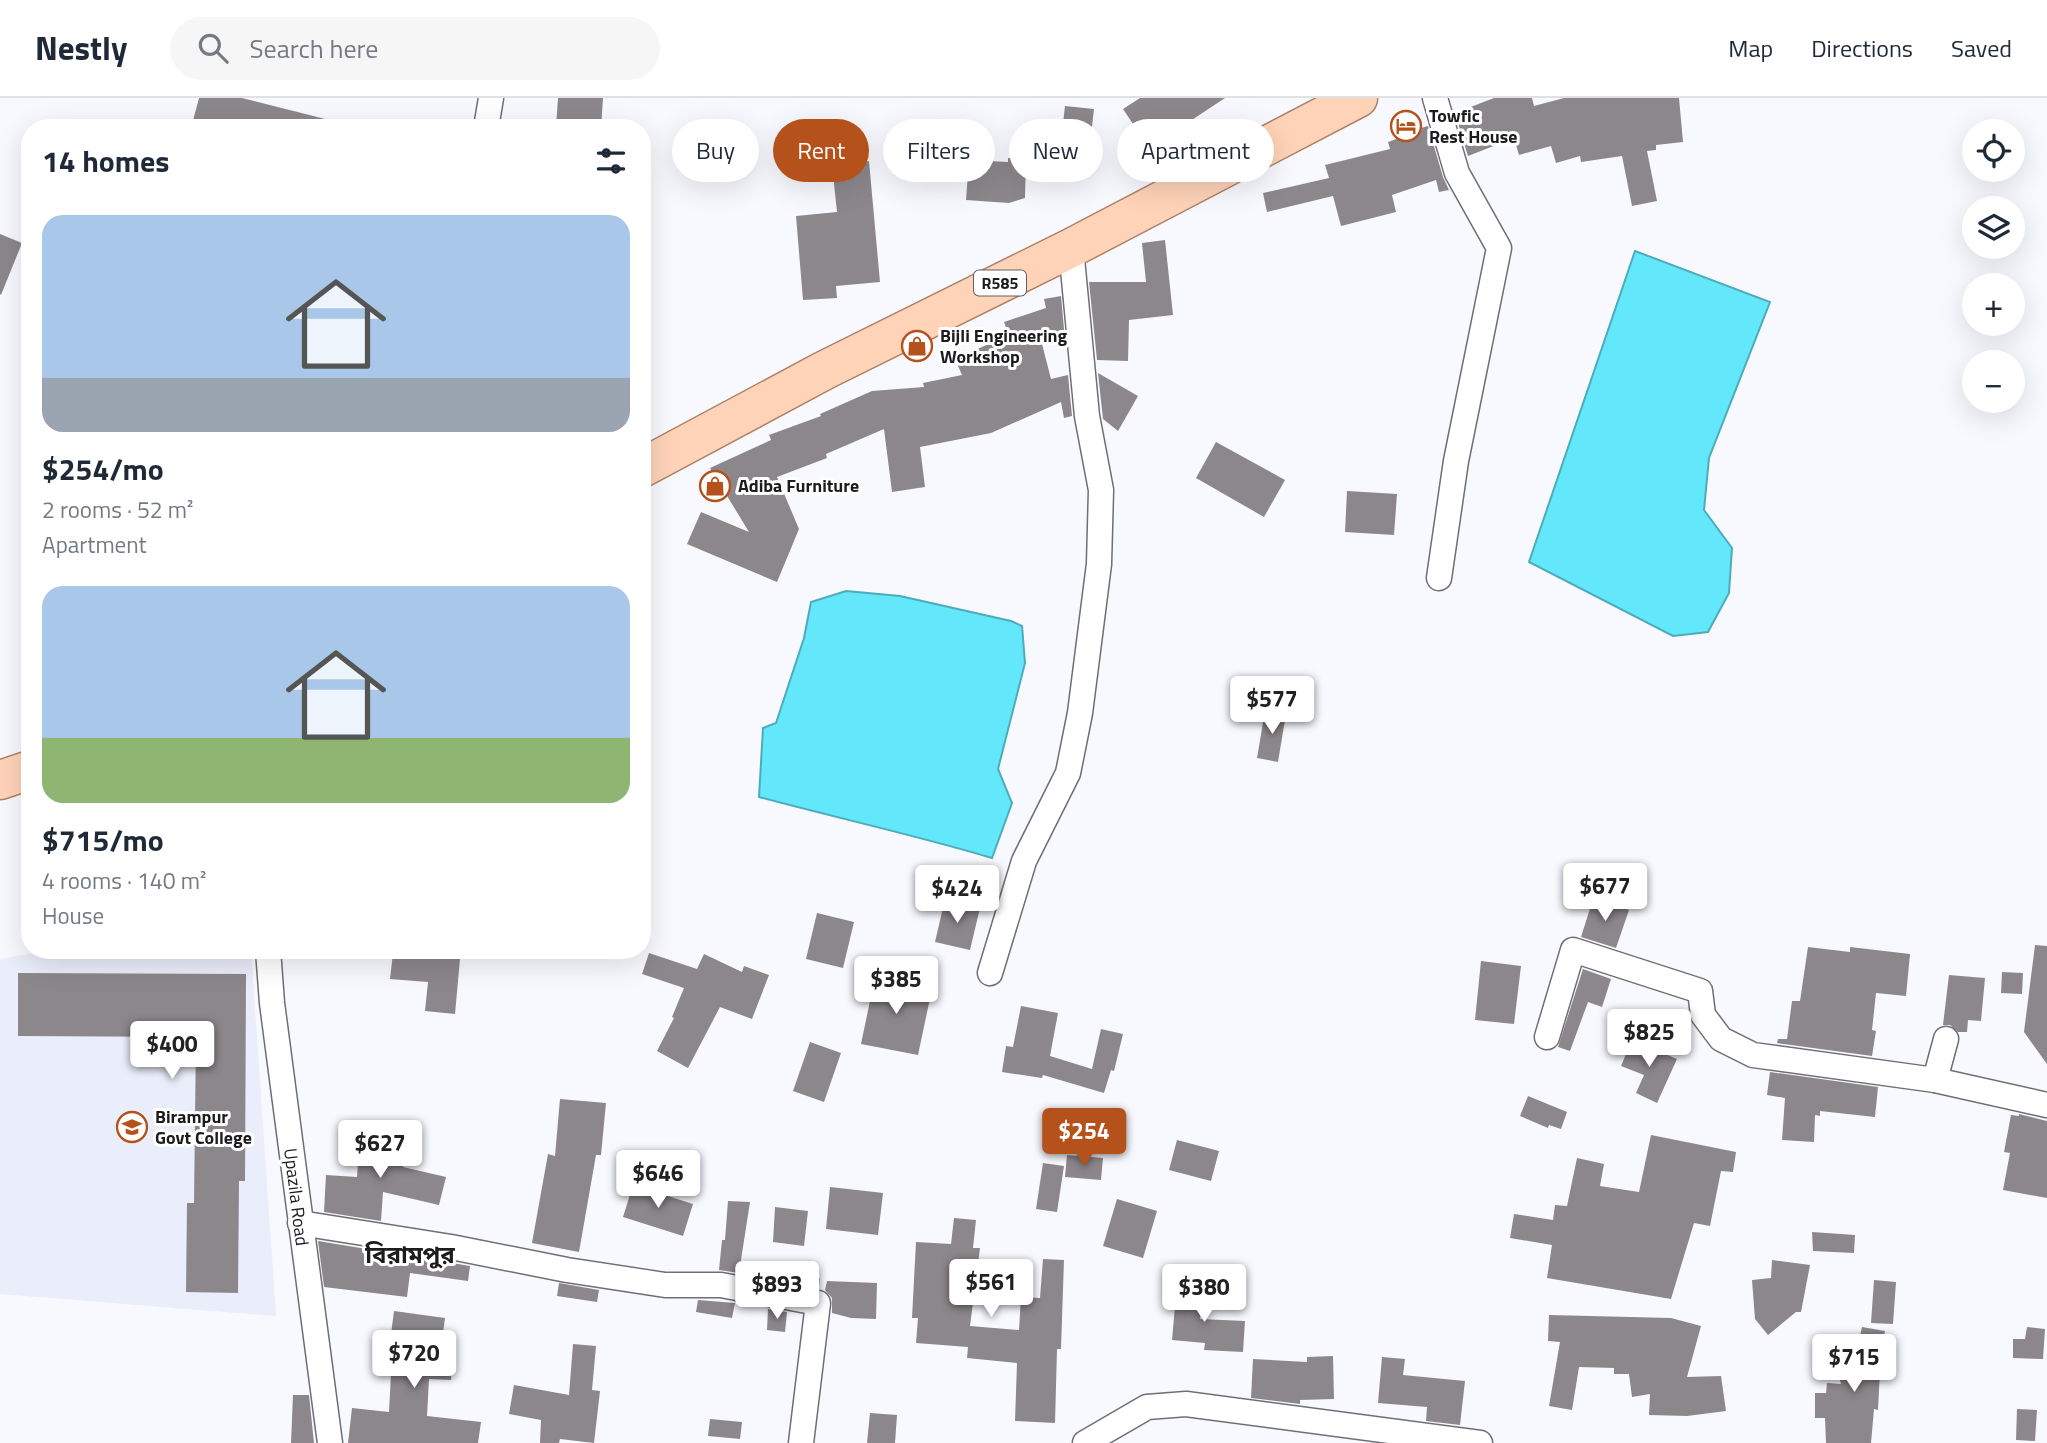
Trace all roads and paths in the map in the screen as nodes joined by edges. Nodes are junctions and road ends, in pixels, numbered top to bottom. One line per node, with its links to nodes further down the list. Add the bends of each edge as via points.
1 (491, 98): 4 (street)
2 (1359, 98): 5 (main road, R585)
3 (1435, 98): 7 (street, via 1457,173 1499,248 1456,461)
4 (488, 119)
5 (1071, 248): 6 (main road, R585, via 825,370); 11 (street, via 1087,416 1101,490 1099,564 1068,773 1024,861)
6 (651, 463)
7 (1439, 578)
8 (21, 773): 9 (main road)
9 (0, 780)
10 (269, 959): 16 (street, Upazila Road)
11 (990, 973)
12 (1547, 1037): 14 (street, via 1573,950 1700,991 1703,1015 1721,1039 1753,1055)
13 (1946, 1040): 14 (street)
14 (1935, 1080): 15 (street)
15 (2047, 1105)
16 (300, 1223): 18 (street, Upazila Road); 19 (street, via 567,1270 665,1284 721,1285 818,1303)
17 (1431, 1440): 20 (street, via 1186,1404 1147,1407); 21 (street)
18 (330, 1443)
19 (801, 1443)
20 (1085, 1443)
21 (1479, 1443)

